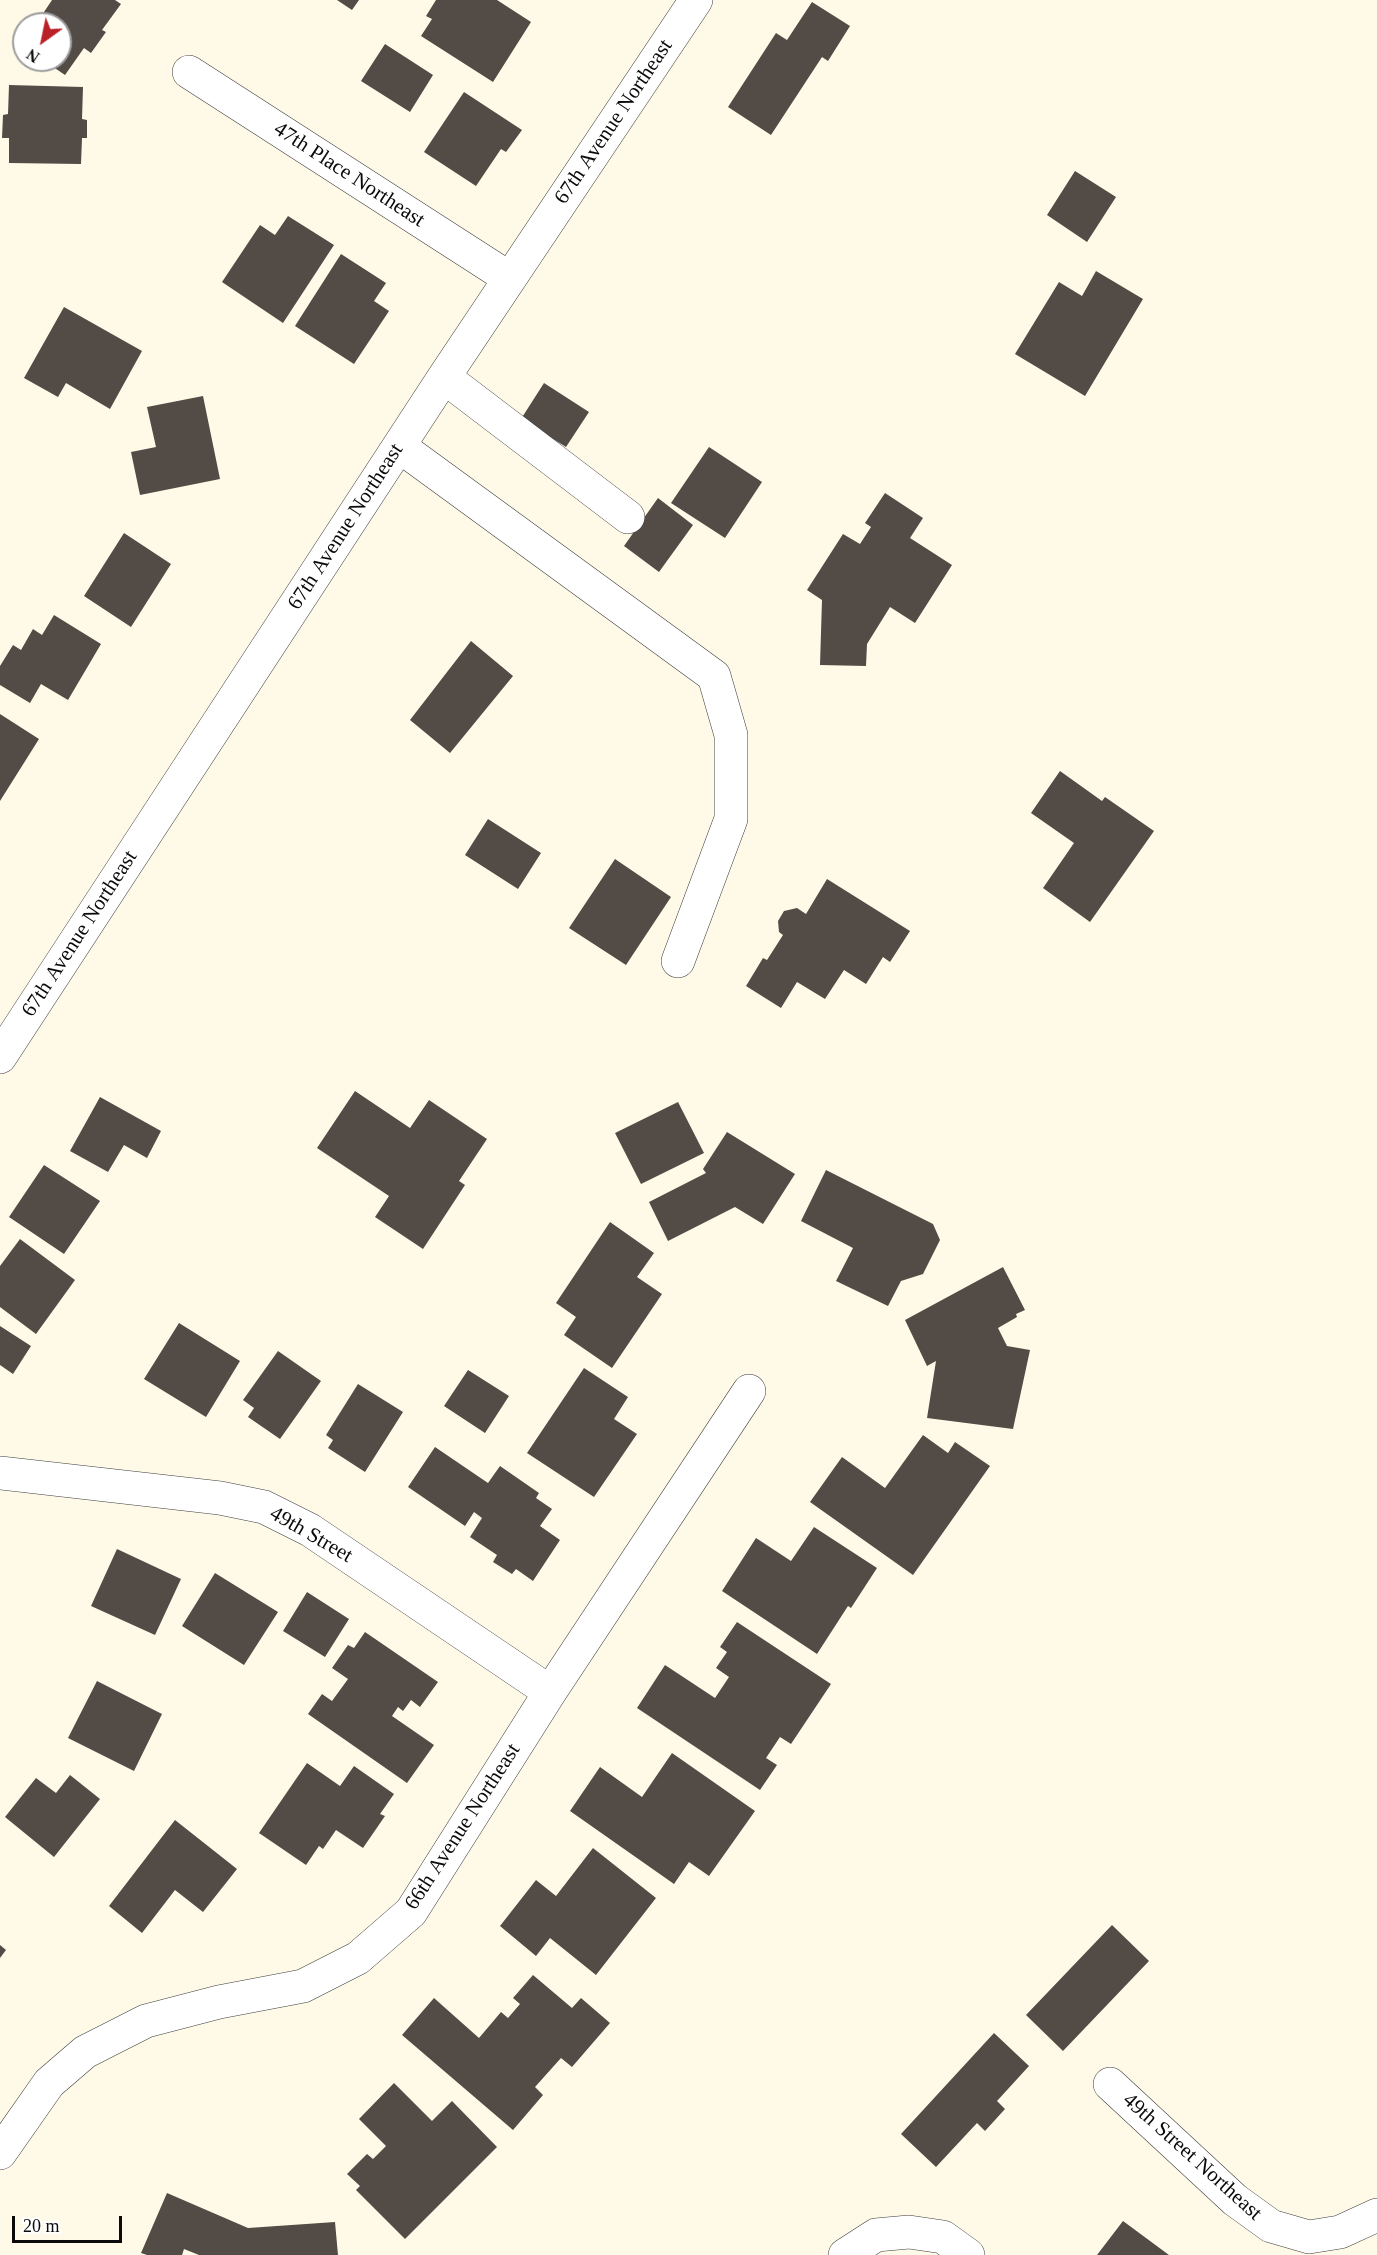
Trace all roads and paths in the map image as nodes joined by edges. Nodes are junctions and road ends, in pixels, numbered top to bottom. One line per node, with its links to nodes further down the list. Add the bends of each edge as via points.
1 (696, 0): 3 (street, 67th Avenue Northeast)
2 (189, 72): 3 (street, 47th Place Northeast)
3 (509, 278): 4 (street, 67th Avenue Northeast)
4 (444, 377): 5 (street, 67th Avenue Northeast); 6 (street)
5 (399, 446): 7 (street, via 714,676 731,735 731,819); 8 (street, 67th Avenue Northeast)
6 (628, 517)
7 (678, 961)
8 (0, 1057)
9 (749, 1391): 11 (street, 66th Avenue Northeast)
10 (0, 1473): 11 (street, 49th Street, via 220,1498 264,1507 310,1530)
11 (550, 1692): 13 (street, 66th Avenue Northeast, via 411,1912 358,1958 303,1986 146,2021 85,2052 49,2083)
12 (1110, 2084): 14 (street, 49th Street Northeast, via 1235,2200 1271,2226 1309,2237 1340,2232)
13 (0, 2153)
14 (1377, 2215)
15 (845, 2255): 16 (street, via 876,2235 909,2232 943,2238)
16 (968, 2255)

